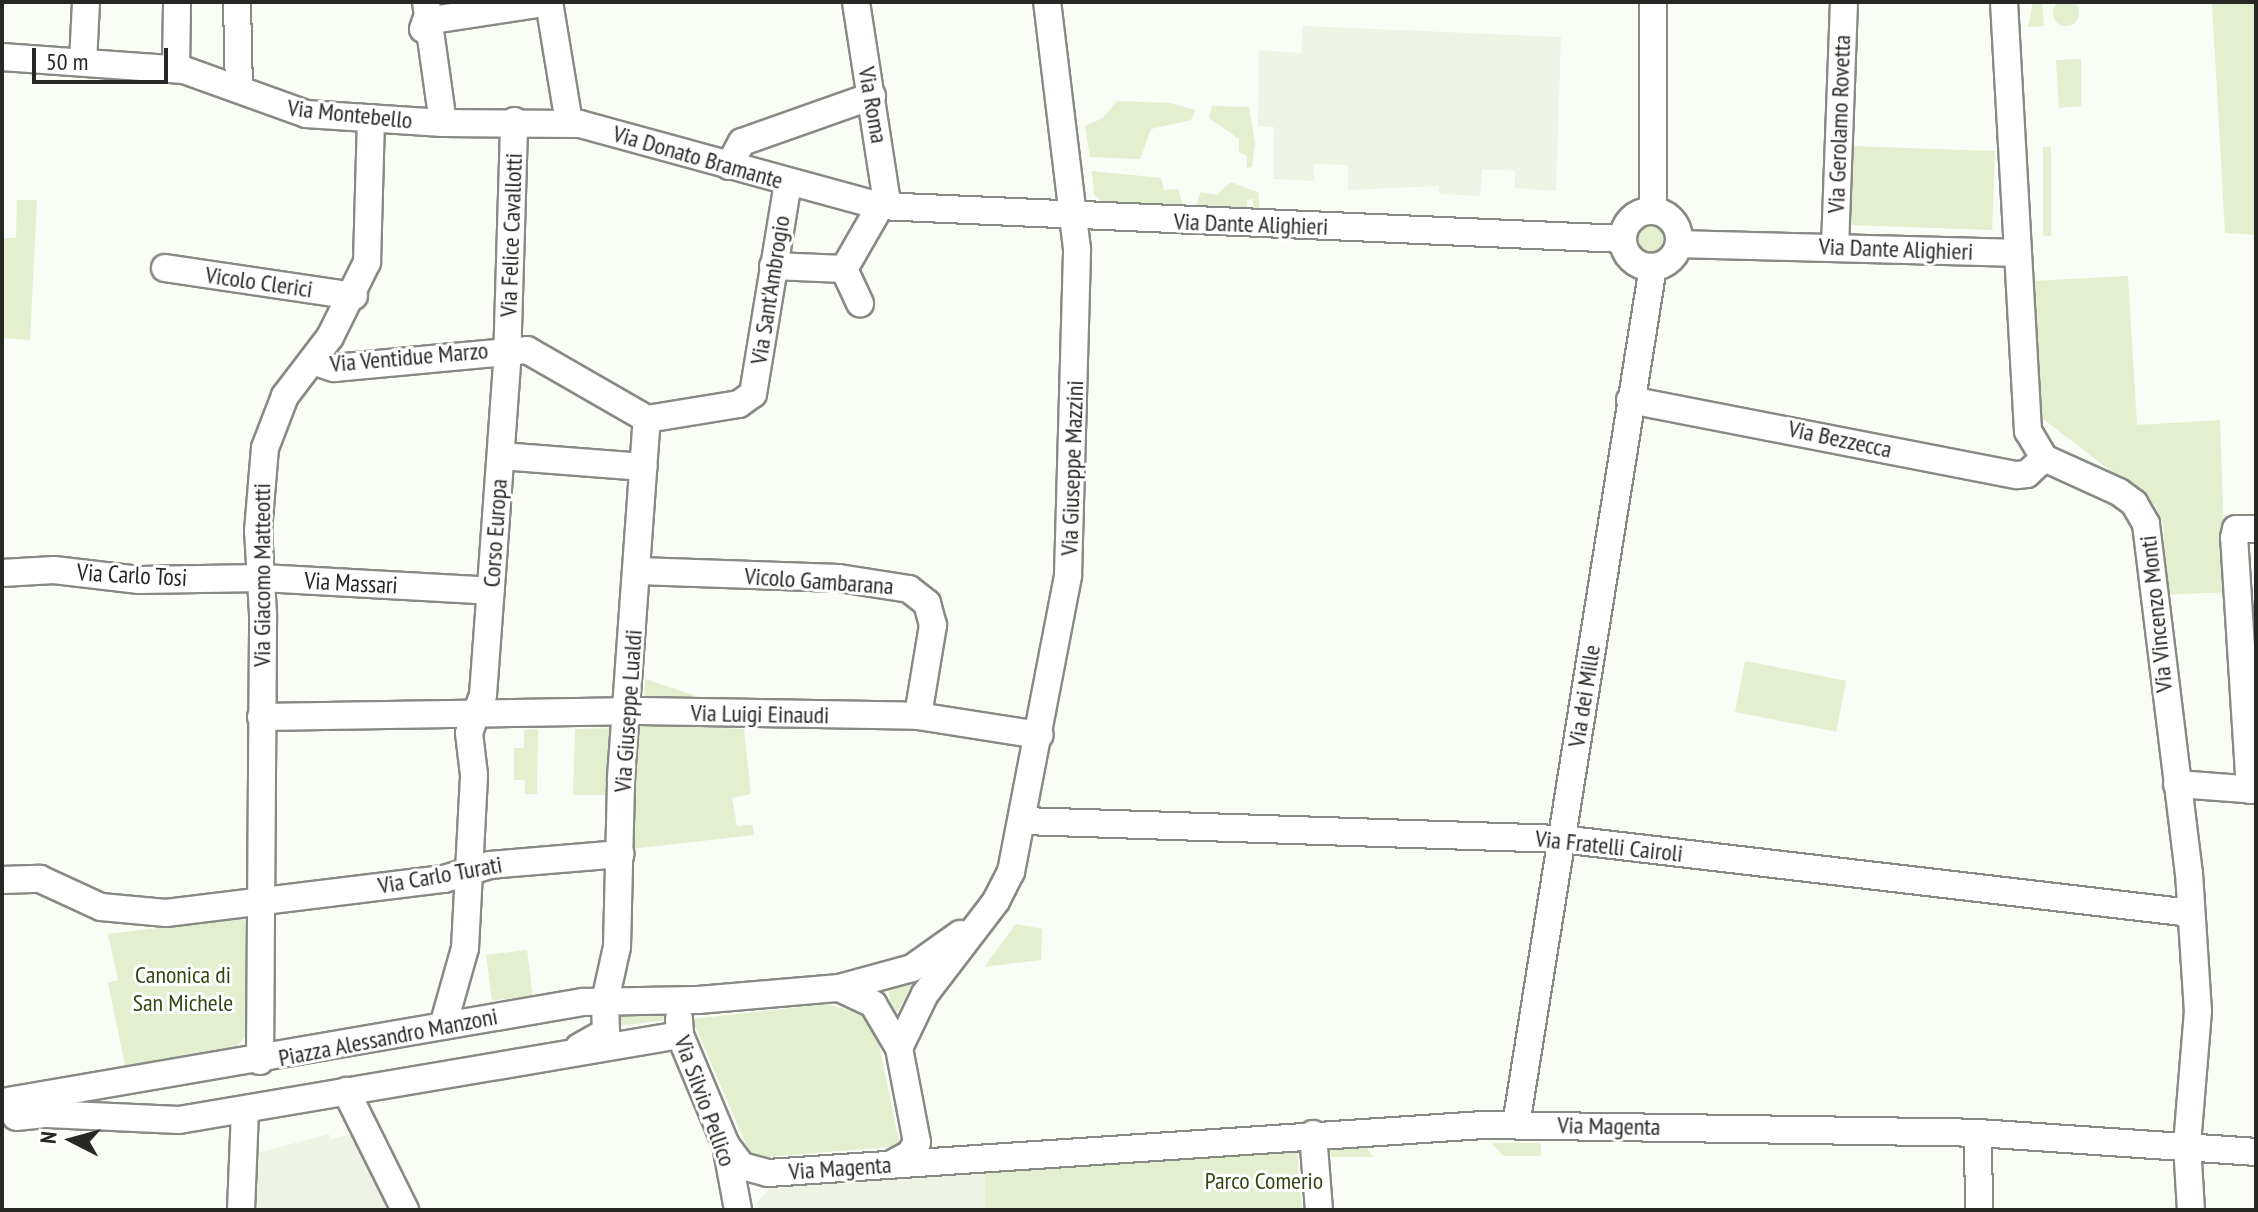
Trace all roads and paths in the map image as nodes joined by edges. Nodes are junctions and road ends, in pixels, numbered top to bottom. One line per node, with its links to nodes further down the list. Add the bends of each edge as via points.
1 (86, 2): 12 (street)
2 (177, 2): 13 (street)
3 (237, 2): 14 (street)
4 (549, 2): 10 (street); 19 (street)
5 (856, 2): 15 (street, Via Roma)
6 (1047, 2): 24 (street, Via Giuseppe Mazzini)
7 (1653, 2): 23 (street)
8 (1844, 2): 27 (street, Via Gerolamo Rovetta)
9 (2004, 2): 28 (street)
10 (425, 17): 18 (street)
11 (2, 57): 12 (street, Via Montebello)
12 (83, 62): 13 (street, Via Montebello)
13 (176, 66): 14 (street, Via Montebello)
14 (239, 89): 16 (street, Via Montebello, via 292,111)
15 (872, 96): 20 (street, via 742,142); 22 (street, Via Roma, via 887,186)
16 (371, 118): 18 (street, Via Montebello); 33 (street, Via Giacomo Matteotti, via 369,256)
17 (514, 121): 18 (street, Via Montebello); 19 (street, Via Donato Bramante); 35 (street, Via Felice Cavallotti)
18 (443, 123)
19 (569, 123): 20 (street, Via Donato Bramante)
20 (729, 166): 21 (street, Via Donato Bramante)
21 (788, 182): 22 (street, Via Donato Bramante); 29 (street, Via Sant'Ambrogio)
22 (879, 206): 24 (street, Via Dante Alighieri); 32 (street)
23 (1653, 210): 25 (street, via 1629,221); 26 (street, via 1672,220)
24 (1075, 217): 25 (street, Via Dante Alighieri); 51 (street, Via Giuseppe Mazzini, via 1070,557)
25 (1622, 239): 30 (street, via 1630,258)
26 (1679, 244): 27 (street, Via Dante Alighieri); 30 (street, via 1669,260)
27 (1835, 247): 28 (street, Via Dante Alighieri)
28 (2018, 253): 40 (street, via 2026,422 2030,440)
29 (773, 266): 32 (street); 38 (street, Via Sant'Ambrogio, via 751,398)
30 (1653, 267): 37 (street, Via dei Mille)
31 (165, 268): 33 (street, Vicolo Clerici)
32 (844, 269): 34 (street)
33 (354, 296): 36 (street, Via Giacomo Matteotti)
34 (860, 304)
35 (507, 349): 36 (street, Via Ventidue Marzo, via 334,368); 38 (street, Via Ventidue Marzo, via 539,353); 39 (street, Corso Europa)
36 (312, 361): 45 (street, Via Giacomo Matteotti, via 285,396 268,433 258,527)
37 (1630, 400): 40 (street, Via Bezzecca, via 2017,475 2027,474); 55 (street, Via dei Mille)
38 (647, 419): 41 (street, Via Giuseppe Lualdi)
39 (501, 456): 41 (street); 46 (street, Corso Europa)
40 (2044, 458): 52 (street, Via Vincenzo Monti, via 2119,492 2143,516)
41 (644, 467): 43 (street, Via Giuseppe Lualdi)
42 (2246, 529): 53 (street)
43 (638, 571): 47 (street, Via Giuseppe Lualdi); 49 (street, Vicolo Gambarana, via 874,581 909,589 927,603 933,636)
44 (2, 573): 45 (street, Via Carlo Tosi, via 54,570 139,580)
45 (262, 578): 46 (street, Via Massari); 50 (street, Via Giacomo Matteotti)
46 (491, 591): 48 (street, Corso Europa)
47 (629, 711): 48 (street, Via Luigi Einaudi); 49 (street, Via Luigi Einaudi); 56 (street, Via Giuseppe Lualdi, via 621,778)
48 (479, 716): 50 (street, Via Luigi Einaudi); 58 (street, Corso Europa, via 469,733 474,775)
49 (918, 716): 51 (street, Via Luigi Einaudi)
50 (261, 717): 59 (street, Via Giacomo Matteotti)
51 (1040, 735): 54 (street, Via Giuseppe Mazzini)
52 (2177, 784): 53 (street); 60 (street, Via Vincenzo Monti)
53 (2253, 790)
54 (1024, 821): 55 (street, Via Fratelli Cairoli); 61 (street, Via Giuseppe Mazzini, via 1005,885)
55 (1561, 839): 60 (street, Via Fratelli Cairoli); 78 (street, Via dei Mille)
56 (621, 854): 58 (street, Via Carlo Turati, via 490,865); 65 (street, Via Giuseppe Lualdi, via 616,961)
57 (4, 872): 59 (street, Via Carlo Turati, via 40,879 96,906 128,911)
58 (469, 872): 59 (street, Via Carlo Turati); 62 (street, Corso Europa)
59 (260, 905): 71 (street, Via Giacomo Matteotti)
60 (2191, 913): 83 (street, Via Vincenzo Monti, via 2198,1011)
61 (980, 920): 63 (street, Via Giuseppe Mazzini, via 912,968); 69 (street, Via Giuseppe Mazzini, via 925,994)
62 (465, 948): 66 (street, Corso Europa, via 472,999); 67 (street, Corso Europa)
63 (839, 988): 64 (street, Via Giuseppe Mazzini); 69 (street, via 873,1004)
64 (698, 1000): 65 (street, Piazza Alessandro Manzoni); 68 (street, Via Silvio Pellico, via 680,1015)
65 (605, 1001): 66 (street, Piazza Alessandro Manzoni); 70 (street, Piazza Alessandro Manzoni, via 609,1019 604,1035)
66 (489, 1017): 67 (street, Piazza Alessandro Manzoni)
67 (443, 1026): 71 (street, Piazza Alessandro Manzoni)
68 (680, 1035): 70 (street, Piazza Alessandro Manzoni); 82 (street, Via Silvio Pellico)
69 (899, 1048): 79 (street)
70 (569, 1051): 73 (street, Piazza Alessandro Manzoni)
71 (260, 1061): 72 (street, Piazza Alessandro Manzoni)
72 (173, 1077): 74 (street, Piazza Alessandro Manzoni); 77 (street, via 148,1104 150,1112)
73 (346, 1091): 75 (street, Piazza Alessandro Manzoni); 89 (street)
74 (2, 1102)
75 (245, 1112): 77 (street, Piazza Alessandro Manzoni); 88 (street)
76 (2, 1120): 77 (street, Piazza Alessandro Manzoni, via 47,1114)
77 (165, 1122)
78 (1516, 1125): 80 (street, Via Magenta); 81 (street, Via Magenta)
79 (918, 1128): 85 (street, Via Magenta, via 937,1153); 86 (street, via 914,1150)
80 (1978, 1133): 83 (street, Via Magenta); 92 (street)
81 (1313, 1134): 85 (street, Via Magenta); 91 (street)
82 (726, 1145): 87 (street, Via Magenta, via 742,1166); 90 (street, Via Silvio Pellico)
83 (2187, 1145): 84 (street, Via Magenta); 93 (street, Via Vincenzo Monti)
84 (2255, 1150)
85 (966, 1159): 86 (street, Via Magenta)
86 (891, 1164): 87 (street, Via Magenta)
87 (768, 1173): 90 (street, Via Silvio Pellico)
88 (241, 1210)
89 (405, 1210)
90 (740, 1210)
91 (1319, 1210)
92 (1979, 1210)
93 (2191, 1210)

